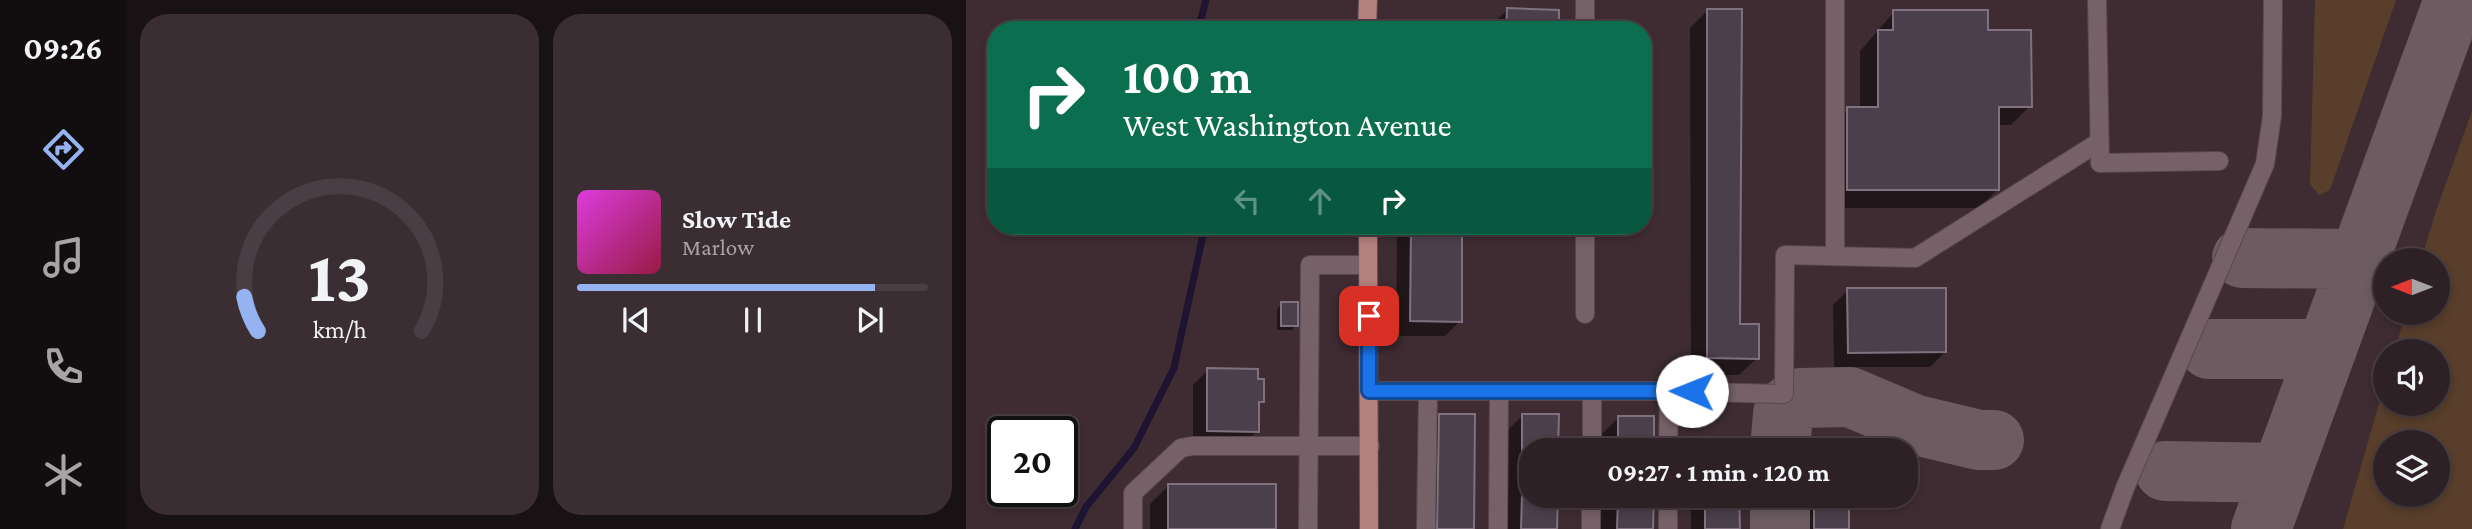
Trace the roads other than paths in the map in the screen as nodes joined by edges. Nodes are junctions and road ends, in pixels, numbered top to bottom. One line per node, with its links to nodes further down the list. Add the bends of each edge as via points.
1 (1368, 0): 6 (main road)
2 (1585, 0): 7 (lane)
3 (1835, 0): 12 (lane)
4 (2097, 0): 8 (lane)
5 (2273, 0): 33 (lane, via 2273,116 2265,164)
6 (1367, 21)
7 (1585, 21)
8 (2099, 142): 9 (lane, via 2100,163); 12 (lane, via 1915,258)
9 (2219, 161)
10 (1368, 235): 13 (main road)
11 (1585, 235): 14 (lane)
12 (1835, 256): 19 (lane, via 1785,255 1784,394)
13 (1368, 265): 15 (main road); 22 (lane, via 1310,265)
14 (1585, 314)
15 (1369, 391): 16 (lane); 23 (main road)
16 (1428, 391): 17 (lane); 29 (lane)
17 (1499, 391): 18 (lane); 30 (lane)
18 (1592, 391): 19 (lane); 20 (lane)
19 (1669, 391): 21 (lane)
20 (1592, 438)
21 (1668, 438)
22 (1309, 446): 23 (lane); 26 (lane, via 1181,448 1133,493); 27 (lane)
23 (1370, 446): 28 (main road)
24 (1591, 508): 31 (lane)
25 (1668, 508): 32 (lane)
26 (1133, 529)
27 (1308, 529)
28 (1369, 529)
29 (1426, 529)
30 (1498, 529)
31 (1591, 529)
32 (1668, 529)
33 (2110, 529)

